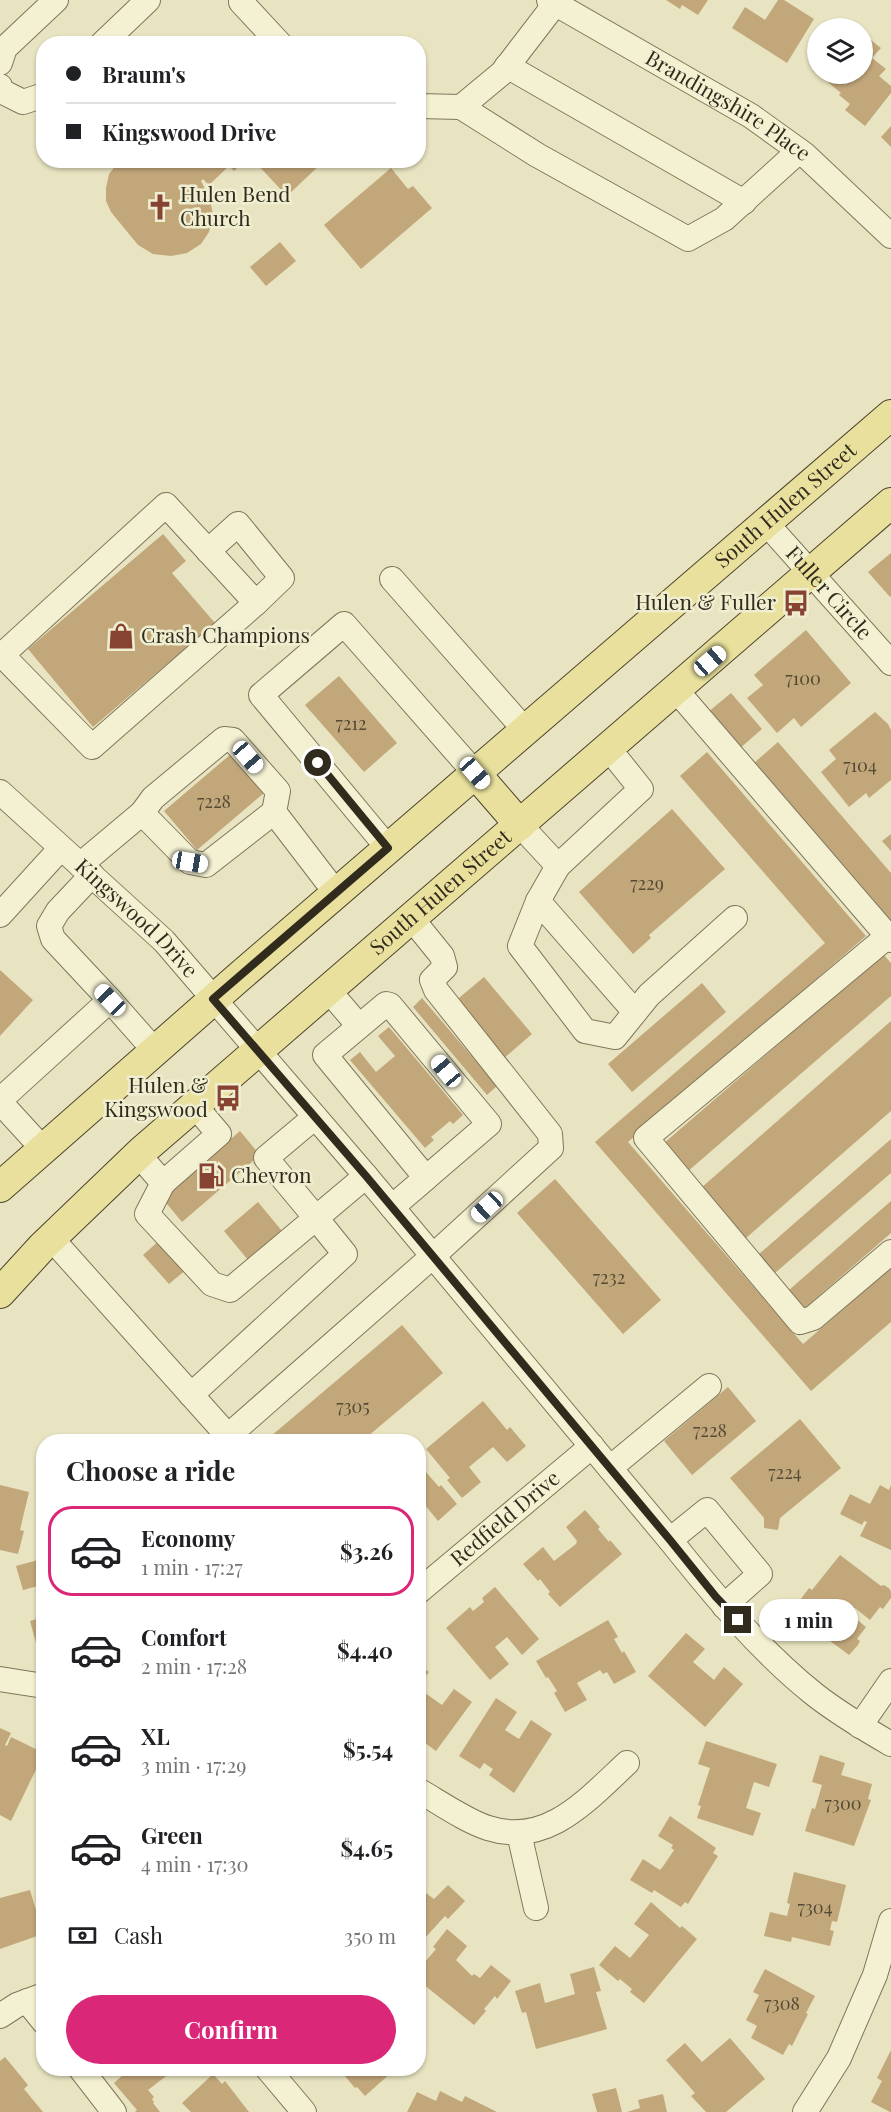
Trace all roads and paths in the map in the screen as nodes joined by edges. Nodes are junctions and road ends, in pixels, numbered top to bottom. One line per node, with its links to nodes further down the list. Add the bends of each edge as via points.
1 (56, 0): 7 (street, via 5,48)
2 (148, 0): 5 (street)
3 (243, 0): 6 (street)
4 (552, 2): 8 (street); 13 (street, Brandingshire Place, via 751,116)
5 (110, 36)
6 (273, 36)
7 (0, 63)
8 (507, 66): 12 (street); 14 (street)
9 (0, 86): 10 (street, via 23,102)
10 (36, 98)
11 (426, 106): 12 (street)
12 (461, 107): 14 (street, via 537,155 688,239 724,219)
13 (799, 151): 14 (street); 15 (street, Brandingshire Place)
14 (744, 202)
15 (891, 236)
16 (891, 415): 18 (main road, South Hulen Street)
17 (891, 503): 20 (main road, South Hulen Street)
18 (766, 523): 20 (street, Fuller Circle); 26 (main road, South Hulen Street)
19 (208, 551): 22 (street); 22 (street, via 238,524 282,578); 23 (street, via 166,505)
20 (811, 573): 24 (street, Fuller Circle); 25 (main road, South Hulen Street)
21 (392, 579): 26 (street)
22 (256, 603): 23 (street, via 92,747)
23 (1, 656)
24 (891, 663)
25 (676, 690): 27 (main road, South Hulen Street); 42 (street)
26 (525, 730): 28 (main road, South Hulen Street)
27 (609, 748): 32 (main road, South Hulen Street); 35 (street, via 641,789)
28 (475, 773): 32 (main road); 34 (main road, South Hulen Street); 34 (street, via 344,624 261,695)
29 (0, 792): 33 (street, Kingswood Drive)
30 (274, 812): 31 (street, via 206,865 190,862); 31 (street, via 278,791 233,740 224,739 153,798); 37 (street)
31 (142, 813): 36 (street)
32 (520, 825): 35 (street); 41 (main road, South Hulen Street)
33 (61, 848): 36 (street, Kingswood Drive); 39 (street)
34 (388, 848): 37 (main road, South Hulen Street)
35 (558, 866): 38 (street)
36 (86, 870): 44 (street, Kingswood Drive, via 164,941); 45 (street, via 49,926 53,939)
37 (336, 893): 44 (main road, South Hulen Street)
38 (538, 901): 46 (street); 46 (street, via 520,946 585,1031 615,1037)
39 (0, 915)
40 (735, 918): 46 (street)
41 (412, 919): 43 (main road, South Hulen Street); 63 (street, via 442,956 445,967 432,980 436,990 550,1134 551,1148)
42 (889, 938): 62 (street, via 646,1138 801,1322 813,1318)
43 (328, 991): 47 (street); 49 (main road, South Hulen Street)
44 (213, 999): 48 (main road, South Hulen Street); 49 (street, Kingswood Drive)
45 (110, 1000): 48 (street); 50 (street)
46 (635, 1012)
47 (359, 1026): 56 (street, via 325,1057); 56 (street, via 386,1004 390,1005 488,1121 488,1126)
48 (155, 1051): 53 (main road, South Hulen Street)
49 (258, 1051): 51 (main road, South Hulen Street); 52 (street, Kingswood Drive)
50 (0, 1101): 53 (street)
51 (195, 1106): 54 (main road, South Hulen Street); 57 (street, via 219,1134)
52 (315, 1117): 55 (street, Kingswood Drive); 60 (street, via 266,1158)
53 (43, 1149): 58 (main road, South Hulen Street)
54 (139, 1155): 57 (street); 61 (main road, South Hulen Street)
55 (366, 1176): 59 (street, Kingswood Drive); 60 (street)
56 (426, 1178): 59 (street)
57 (163, 1183): 60 (street, via 147,1214 212,1284 230,1290)
58 (0, 1187)
59 (392, 1207): 63 (street, Kingswood Drive)
60 (316, 1218): 66 (street, via 345,1254)
61 (51, 1238): 64 (main road, South Hulen Street); 66 (street)
62 (891, 1252)
63 (433, 1256): 68 (street); 69 (street, Kingswood Drive)
64 (0, 1293)
65 (710, 1386): 70 (street)
66 (192, 1395): 67 (street)
67 (221, 1434)
68 (231, 1434)
69 (592, 1446): 70 (street, Kingswood Drive); 72 (street, Redfield Drive)
70 (610, 1468): 71 (street, Kingswood Drive)
71 (670, 1540): 73 (street, Kingswood Drive); 73 (street, via 707,1510 760,1574)
72 (426, 1585)
73 (724, 1606): 77 (street, Kingswood Drive, via 814,1694)
74 (0, 1679): 76 (street)
75 (891, 1681): 77 (street)
76 (36, 1685)
77 (860, 1726): 78 (street, Kingswood Drive)
78 (891, 1744)
79 (627, 1764): 81 (street, via 584,1803 553,1824)
80 (426, 1794): 81 (street, via 486,1827)
81 (519, 1833): 82 (street)
82 (536, 1908)
83 (891, 1921): 90 (street, via 875,1975 839,2058)
84 (35, 1998): 85 (street)
85 (0, 2016)
86 (86, 2076): 88 (street)
87 (274, 2076): 89 (street)
88 (114, 2112)
89 (304, 2112)
90 (805, 2112)

